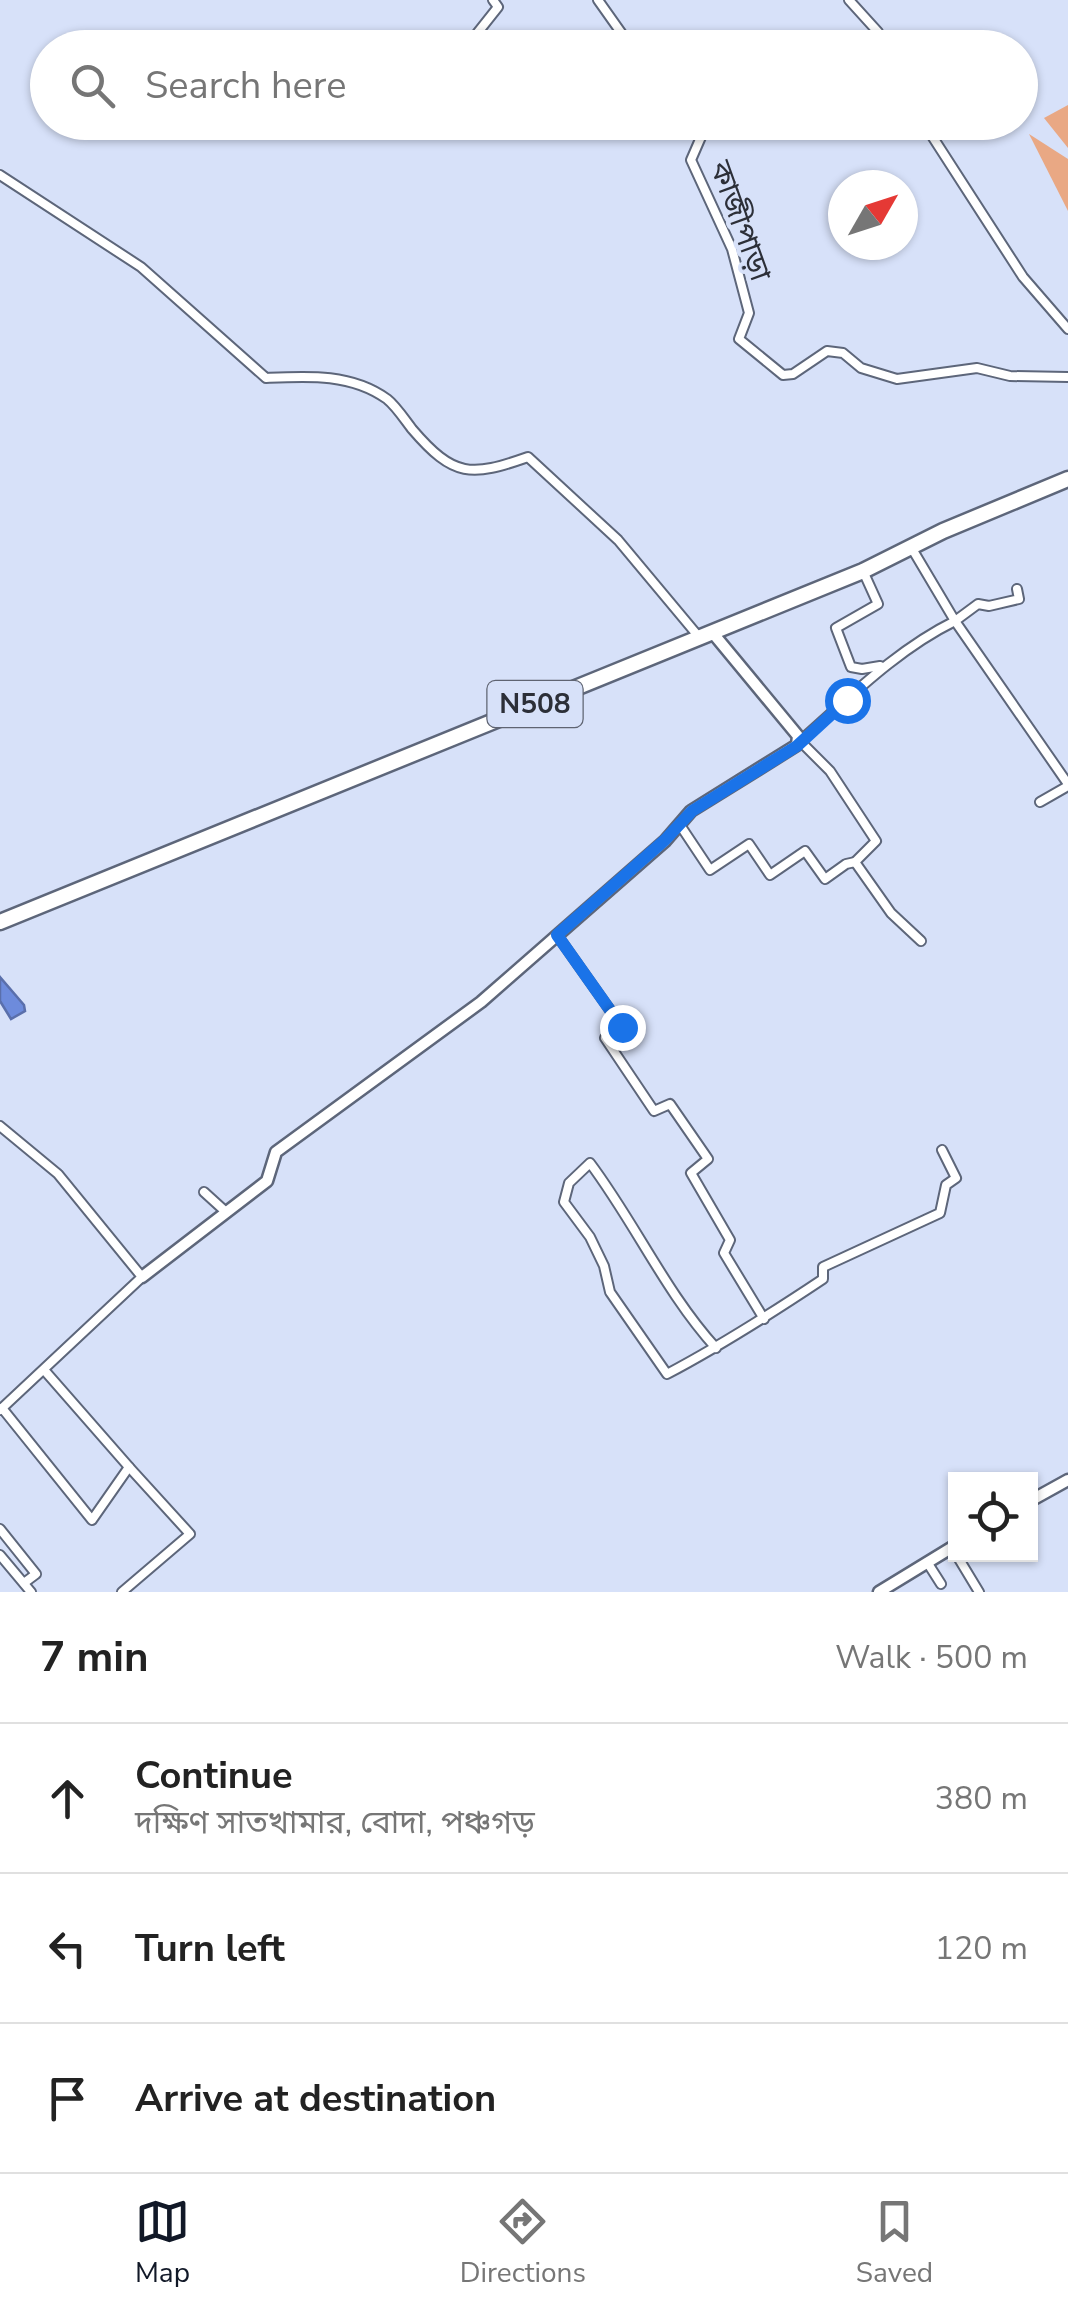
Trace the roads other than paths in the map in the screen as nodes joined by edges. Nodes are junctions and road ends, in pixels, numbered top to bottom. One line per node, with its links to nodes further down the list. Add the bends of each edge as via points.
1 (493, 0): 4 (street, via 498,7)
2 (598, 0): 5 (street)
3 (848, 0): 6 (street)
4 (480, 30)
5 (619, 30)
6 (876, 30)
7 (701, 140): 11 (street, কাজীপাড়া, via 691,160 732,249 749,313 740,340 783,376 827,351 843,352 861,368 897,379 976,368)
8 (934, 140): 10 (street, via 1023,276)
9 (0, 175): 17 (street, via 141,267 266,378 322,375 381,396 426,445 462,470 489,471 528,457)
10 (1068, 329)
11 (1068, 377)
12 (1068, 480): 13 (highway, N508)
13 (912, 546): 14 (highway, N508); 16 (street)
14 (863, 571): 17 (highway, N508); 18 (street, via 878,604 836,628 851,667)
15 (1017, 589): 16 (street, via 1019,599 978,604)
16 (954, 621): 19 (street, via 922,637); 20 (street)
17 (706, 635): 19 (street); 24 (highway, N508)
18 (880, 666)
19 (800, 741): 22 (street); 23 (street, via 830,771 876,841)
20 (1068, 785): 21 (street)
21 (1040, 802)
22 (680, 825): 23 (street, via 710,870 749,844 770,875 805,851 826,879); 25 (street)
23 (855, 862): 26 (street)
24 (0, 922)
25 (557, 935): 30 (street, via 482,1002 276,1152 267,1181); 32 (street, via 622,1027 606,1038 654,1111 670,1104 708,1160 690,1173 730,1240 724,1253)
26 (921, 942)
27 (0, 1126): 31 (street, via 58,1174)
28 (942, 1150): 32 (street, via 956,1178 946,1185 940,1213 823,1267 823,1279)
29 (204, 1192): 30 (street)
30 (226, 1212): 31 (street)
31 (142, 1277): 34 (street)
32 (764, 1319): 33 (street)
33 (716, 1348): 33 (street, via 691,1320 590,1163 570,1183 564,1202 590,1237 610,1292 640,1338 667,1374)
34 (45, 1371): 35 (street); 36 (street)
35 (1, 1409): 36 (street, via 92,1520)
36 (129, 1467): 48 (street, via 190,1534)
37 (1068, 1480): 38 (street)
38 (1038, 1497)
39 (0, 1529): 44 (street, via 36,1574)
40 (948, 1553): 42 (street)
41 (0, 1554): 44 (street)
42 (927, 1562): 45 (street); 46 (street)
43 (961, 1562): 50 (street)
44 (24, 1583): 47 (street)
45 (941, 1584)
46 (895, 1588): 49 (street)
47 (31, 1592)
48 (122, 1592)
49 (879, 1592)
50 (979, 1592)

